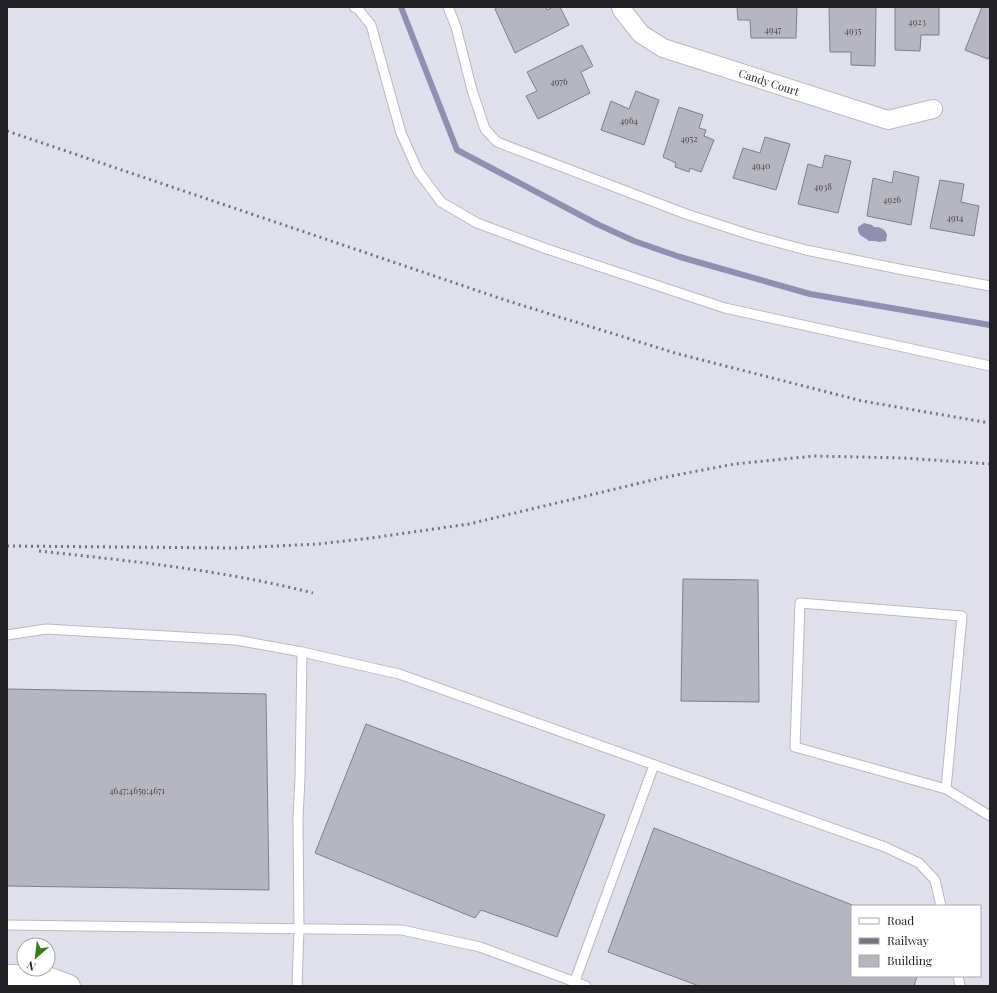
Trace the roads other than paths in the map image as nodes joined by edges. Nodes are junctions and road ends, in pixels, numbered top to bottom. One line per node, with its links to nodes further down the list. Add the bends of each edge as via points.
1 (354, 7): 6 (lane, via 371,25 401,133 418,171 440,202 477,223 725,308)
2 (448, 7): 5 (lane, via 485,129 497,142 686,214 754,236 822,253)
3 (621, 7): 4 (street, Candy Court, via 641,34 663,48 888,120)
4 (933, 109)
5 (990, 286)
6 (990, 366)
7 (7, 635): 8 (lane, via 46,629 236,640)
8 (302, 652): 9 (lane, via 399,674); 14 (lane, via 298,818)
9 (654, 765): 12 (lane, via 885,847 919,863 935,880); 16 (lane)
10 (946, 789): 10 (lane, via 796,747 800,603 962,616); 11 (lane)
11 (990, 816)
12 (941, 905)
13 (7, 926): 14 (lane)
14 (299, 929): 16 (lane, via 402,930 480,947); 18 (lane)
15 (7, 976): 17 (main road, via 42,976)
16 (574, 984): 19 (lane)
17 (69, 986)
18 (297, 986)
19 (586, 986)

